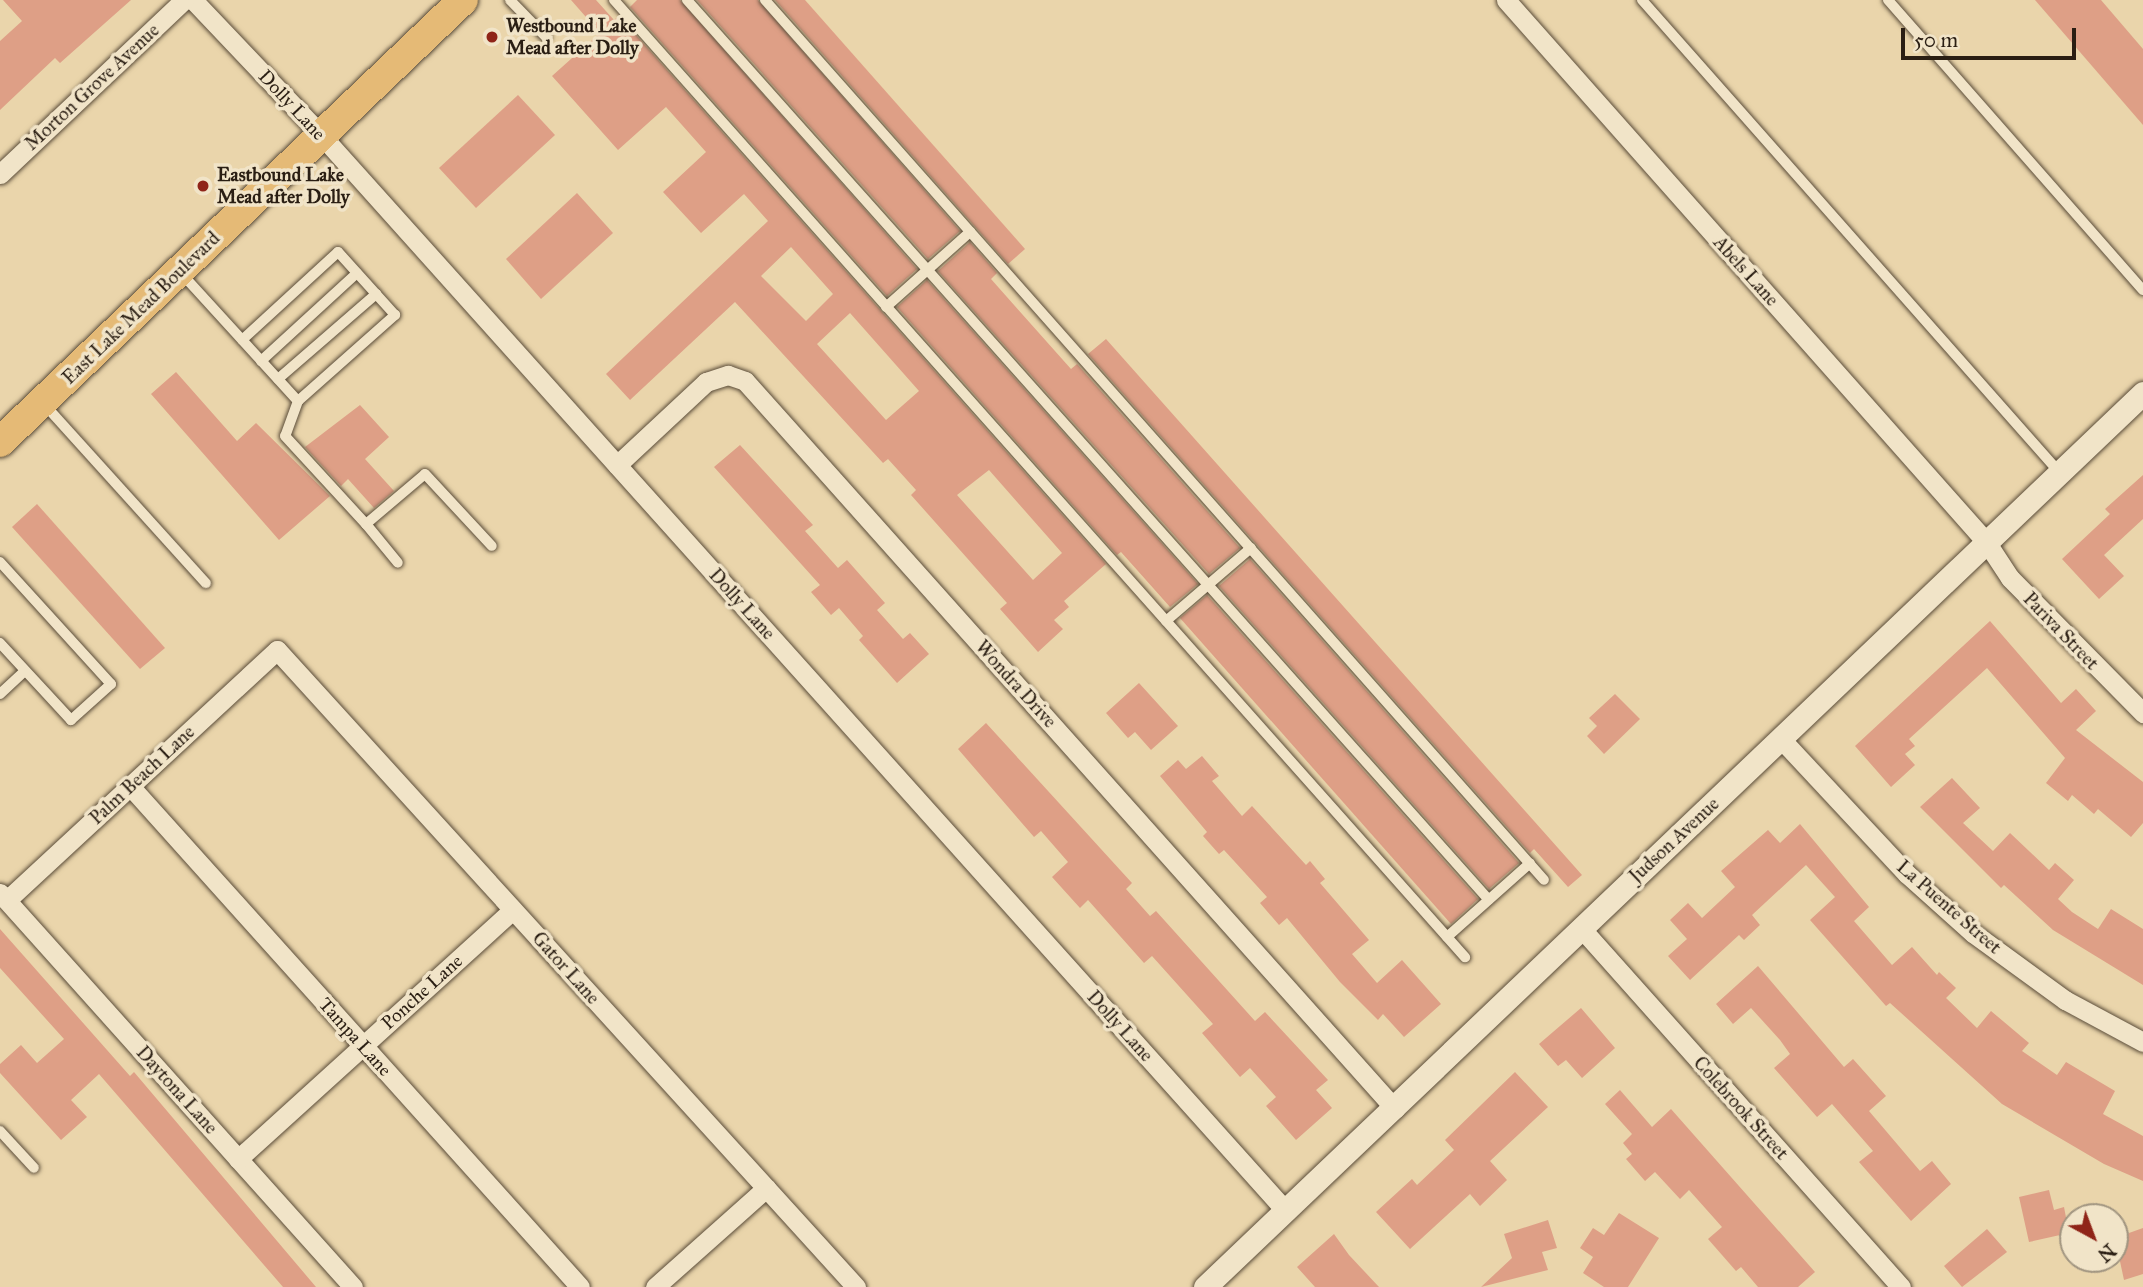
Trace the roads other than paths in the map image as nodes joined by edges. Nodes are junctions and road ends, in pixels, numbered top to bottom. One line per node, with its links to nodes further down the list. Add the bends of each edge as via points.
1 (184, 0): 13 (street, Morton Grove Avenue)
2 (193, 0): 12 (street, Dolly Lane)
3 (463, 0): 12 (main road, East Lake Mead Boulevard)
4 (510, 0): 11 (lane)
5 (614, 0): 20 (lane)
6 (687, 0): 15 (lane)
7 (765, 0): 14 (lane)
8 (1506, 0): 31 (street, Abels Lane)
9 (1642, 0): 29 (lane)
10 (1888, 0): 18 (lane)
11 (546, 37)
12 (321, 136): 16 (main road, East Lake Mead Boulevard); 28 (street, Dolly Lane)
13 (0, 174)
14 (970, 232): 15 (lane); 33 (lane)
15 (928, 270): 20 (lane); 37 (lane)
16 (179, 271): 21 (lane); 26 (main road, East Lake Mead Boulevard)
17 (357, 272): 19 (lane); 21 (lane, via 338,252); 22 (lane)
18 (2143, 290)
19 (376, 294): 23 (lane); 25 (lane, via 395,315)
20 (887, 307): 38 (lane)
21 (242, 340): 22 (lane)
22 (261, 361): 23 (lane)
23 (278, 379): 25 (lane)
24 (2143, 393): 29 (street, Judson Avenue)
25 (298, 401): 30 (lane, via 285,436)
26 (42, 402): 27 (main road, East Lake Mead Boulevard); 36 (lane)
27 (0, 442)
28 (617, 465): 56 (street, Wondra Drive, via 706,382 728,374 746,381); 61 (street, Dolly Lane)
29 (2059, 472): 31 (street, Judson Avenue)
30 (366, 524): 32 (lane, via 425,474); 35 (lane)
31 (1987, 543): 43 (street, Pariva Street, via 2010,578); 44 (street, Judson Avenue)
32 (492, 546)
33 (1251, 548): 37 (lane); 46 (lane)
34 (0, 562): 41 (lane, via 111,684 71,720)
35 (398, 563)
36 (206, 583)
37 (1209, 585): 38 (lane); 49 (lane)
38 (1166, 621): 52 (lane)
39 (0, 643): 41 (lane)
40 (277, 650): 45 (street, Palm Beach Lane); 50 (street, Gator Lane)
41 (25, 671): 42 (lane)
42 (0, 694)
43 (2143, 713)
44 (1781, 739): 51 (street, Judson Avenue); 54 (street, La Puente Street, via 1908,874 1973,933 2065,1000)
45 (130, 786): 48 (street, Palm Beach Lane); 55 (street, Tampa Lane)
46 (1530, 863): 47 (lane); 49 (lane)
47 (1545, 880)
48 (3, 897): 58 (street, Daytona Lane)
49 (1489, 900): 52 (lane)
50 (513, 910): 55 (street, Ponche Lane); 60 (street, Gator Lane)
51 (1581, 928): 56 (street, Judson Avenue); 67 (street, Colebrook Street)
52 (1447, 937): 53 (lane)
53 (1465, 957)
54 (2143, 1042)
55 (363, 1046): 58 (street, Ponche Lane); 63 (street, Tampa Lane)
56 (1395, 1110): 61 (street, Judson Avenue)
57 (0, 1131): 59 (lane)
58 (239, 1159): 62 (street, Daytona Lane)
59 (34, 1168)
60 (766, 1188): 64 (street); 65 (street, Gator Lane)
61 (1286, 1211): 66 (street, Judson Avenue)
62 (353, 1287)
63 (580, 1287)
64 (655, 1287)
65 (856, 1287)
66 (1205, 1287)
67 (1901, 1287)

